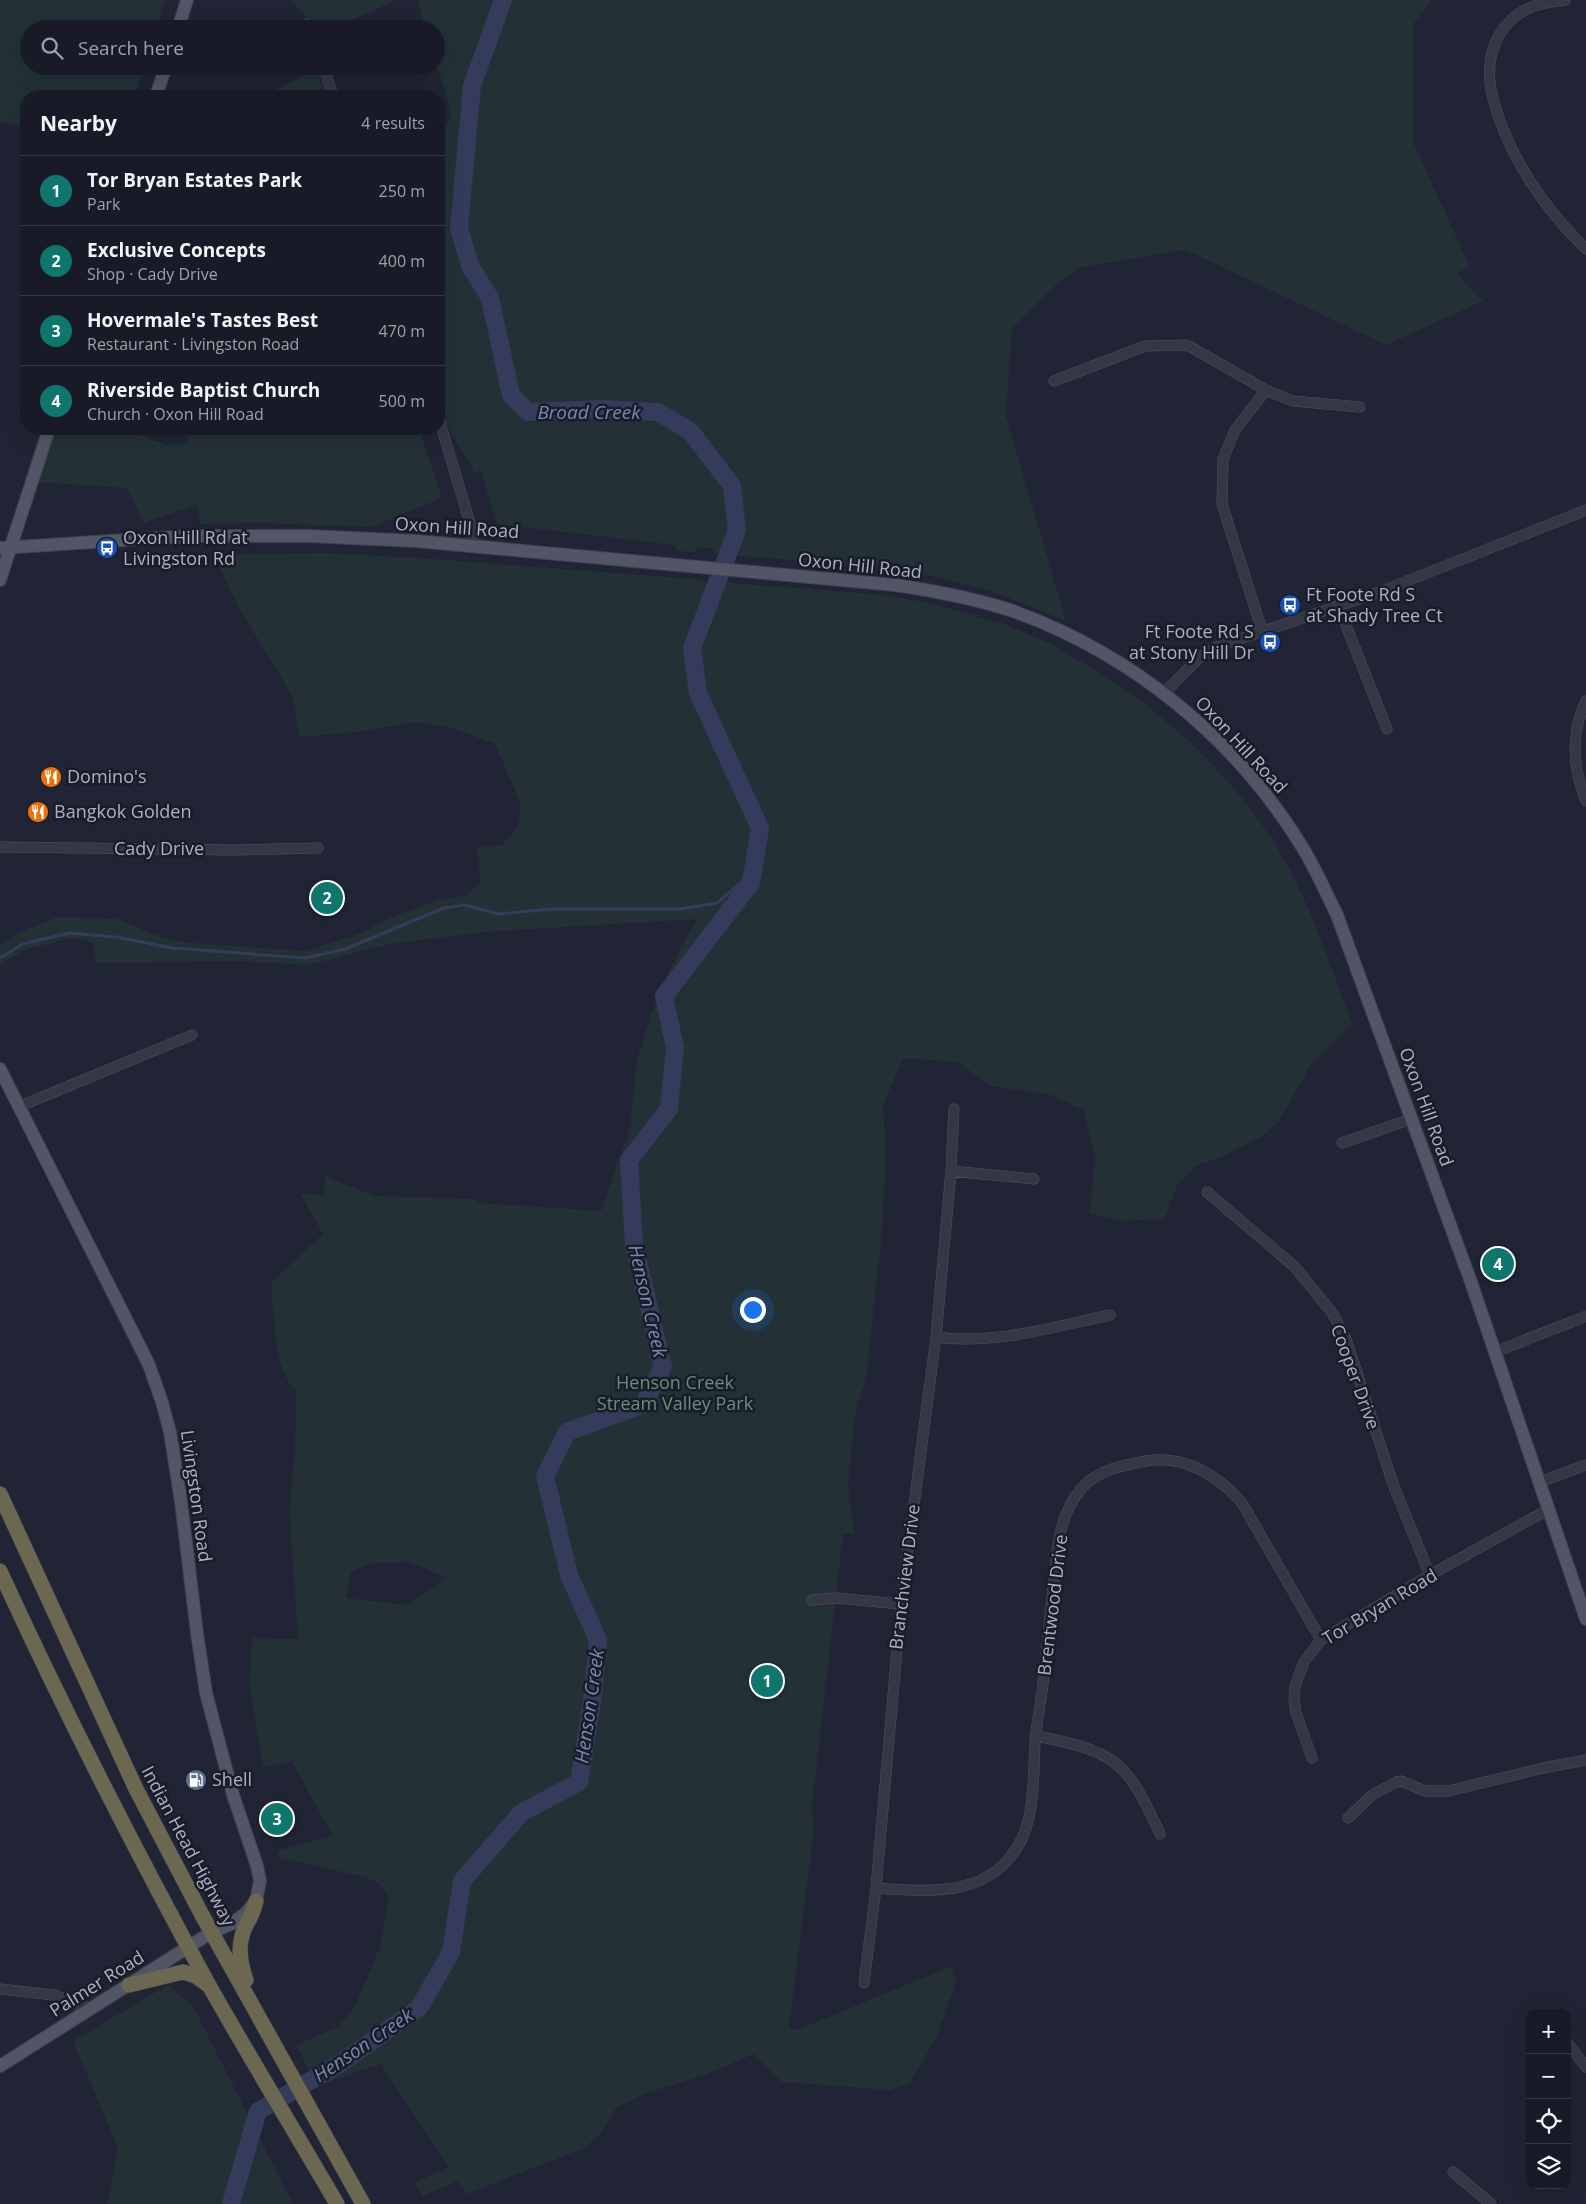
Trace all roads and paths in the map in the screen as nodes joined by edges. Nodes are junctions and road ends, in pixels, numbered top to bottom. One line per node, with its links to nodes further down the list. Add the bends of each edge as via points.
1 (187, 0): 3 (main road)
2 (1565, 0): 8 (street, via 1532,7 1508,23 1493,48 1489,80 1502,127 1519,165 1553,214)
3 (181, 20)
4 (163, 75): 6 (main road)
5 (326, 75): 7 (street)
6 (158, 90)
7 (332, 90)
8 (1586, 249)
9 (1054, 381): 10 (street, via 1145,346 1187,345)
10 (1266, 390): 11 (street, via 1293,401); 19 (street, via 1235,430 1223,459 1222,504)
11 (1360, 407)
12 (47, 435): 16 (main road)
13 (444, 435): 15 (street, via 473,533)
14 (1586, 510): 18 (street, via 1377,593)
15 (471, 546): 16 (main road, Oxon Hill Road, via 310,536 189,536); 20 (main road, Oxon Hill Road, via 935,591 986,603 1046,624 1123,666)
16 (5, 548): 17 (main road)
17 (0, 580)
18 (1338, 605): 19 (street); 22 (street)
19 (1262, 630): 20 (street, via 1216,647 1200,657)
20 (1164, 693): 30 (main road, Oxon Hill Road, via 1199,722 1248,773 1275,806 1309,858 1347,940)
21 (1586, 701): 23 (street, via 1574,741 1577,772)
22 (1387, 729)
23 (1586, 801)
24 (0, 847): 25 (street, Cady Drive)
25 (318, 848)
26 (192, 1035): 28 (street)
27 (0, 1070): 28 (main road, Livingston Road)
28 (18, 1107): 55 (main road, Livingston Road, via 131,1328 162,1402 175,1458 206,1693 233,1795 257,1866 260,1881)
29 (954, 1109): 32 (street, Branchview Drive)
30 (1411, 1118): 31 (street); 38 (main road, Oxon Hill Road)
31 (1342, 1143)
32 (951, 1171): 33 (street); 37 (street, Branchview Drive)
33 (1034, 1179)
34 (1207, 1192): 44 (street, Cooper Drive, via 1295,1267 1333,1314 1346,1339 1390,1476)
35 (1110, 1315): 37 (street, via 985,1339)
36 (1586, 1316): 38 (street)
37 (936, 1337): 46 (street, Branchview Drive)
38 (1495, 1352): 40 (main road, Oxon Hill Road)
39 (1586, 1465): 40 (street)
40 (1540, 1482): 42 (main road, Oxon Hill Road)
41 (0, 1494): 56 (highway, Indian Head Highway, via 136,1789)
42 (1549, 1509): 44 (street, Tor Bryan Road); 47 (main road, Oxon Hill Road)
43 (0, 1571): 57 (highway, via 48,1676)
44 (1430, 1575): 48 (street, Tor Bryan Road)
45 (812, 1600): 46 (street, via 835,1598)
46 (901, 1604): 54 (street, Branchview Drive)
47 (1586, 1619)
48 (1321, 1640): 49 (street, Brentwood Drive, via 1252,1519 1230,1489 1198,1468 1171,1461 1150,1460 1111,1470 1081,1489 1064,1519 1054,1568); 50 (street, Tor Bryan Road, via 1304,1662 1294,1698 1298,1721)
49 (1036, 1736): 53 (street, via 1092,1749 1110,1757 1135,1784); 54 (street, Brentwood Drive, via 1027,1823 1023,1838 1004,1864 976,1883 957,1888 940,1891)
50 (1312, 1758)
51 (1586, 1760): 52 (street, via 1449,1791 1425,1791 1396,1782 1372,1795)
52 (1348, 1818)
53 (1160, 1834)
54 (876, 1888): 58 (street, Branchview Drive)
55 (256, 1901): 56 (main road, via 232,1924); 63 (highway, via 238,1953)
56 (212, 1932): 57 (main road, Palmer Road); 63 (highway, Indian Head Highway)
57 (190, 1946): 59 (main road, Palmer Road); 60 (highway)
58 (864, 1984)
59 (129, 1985): 60 (highway, via 183,1972 196,1976); 62 (main road, Palmer Road)
60 (211, 1988): 68 (highway)
61 (0, 1989): 62 (street, via 54,1995)
62 (91, 2009): 65 (main road, Palmer Road)
63 (258, 2017): 69 (highway, Indian Head Highway)
64 (1571, 2047): 66 (street)
65 (0, 2066)
66 (1586, 2067)
67 (1453, 2172): 70 (street)
68 (337, 2204)
69 (363, 2204)
70 (1491, 2204)

